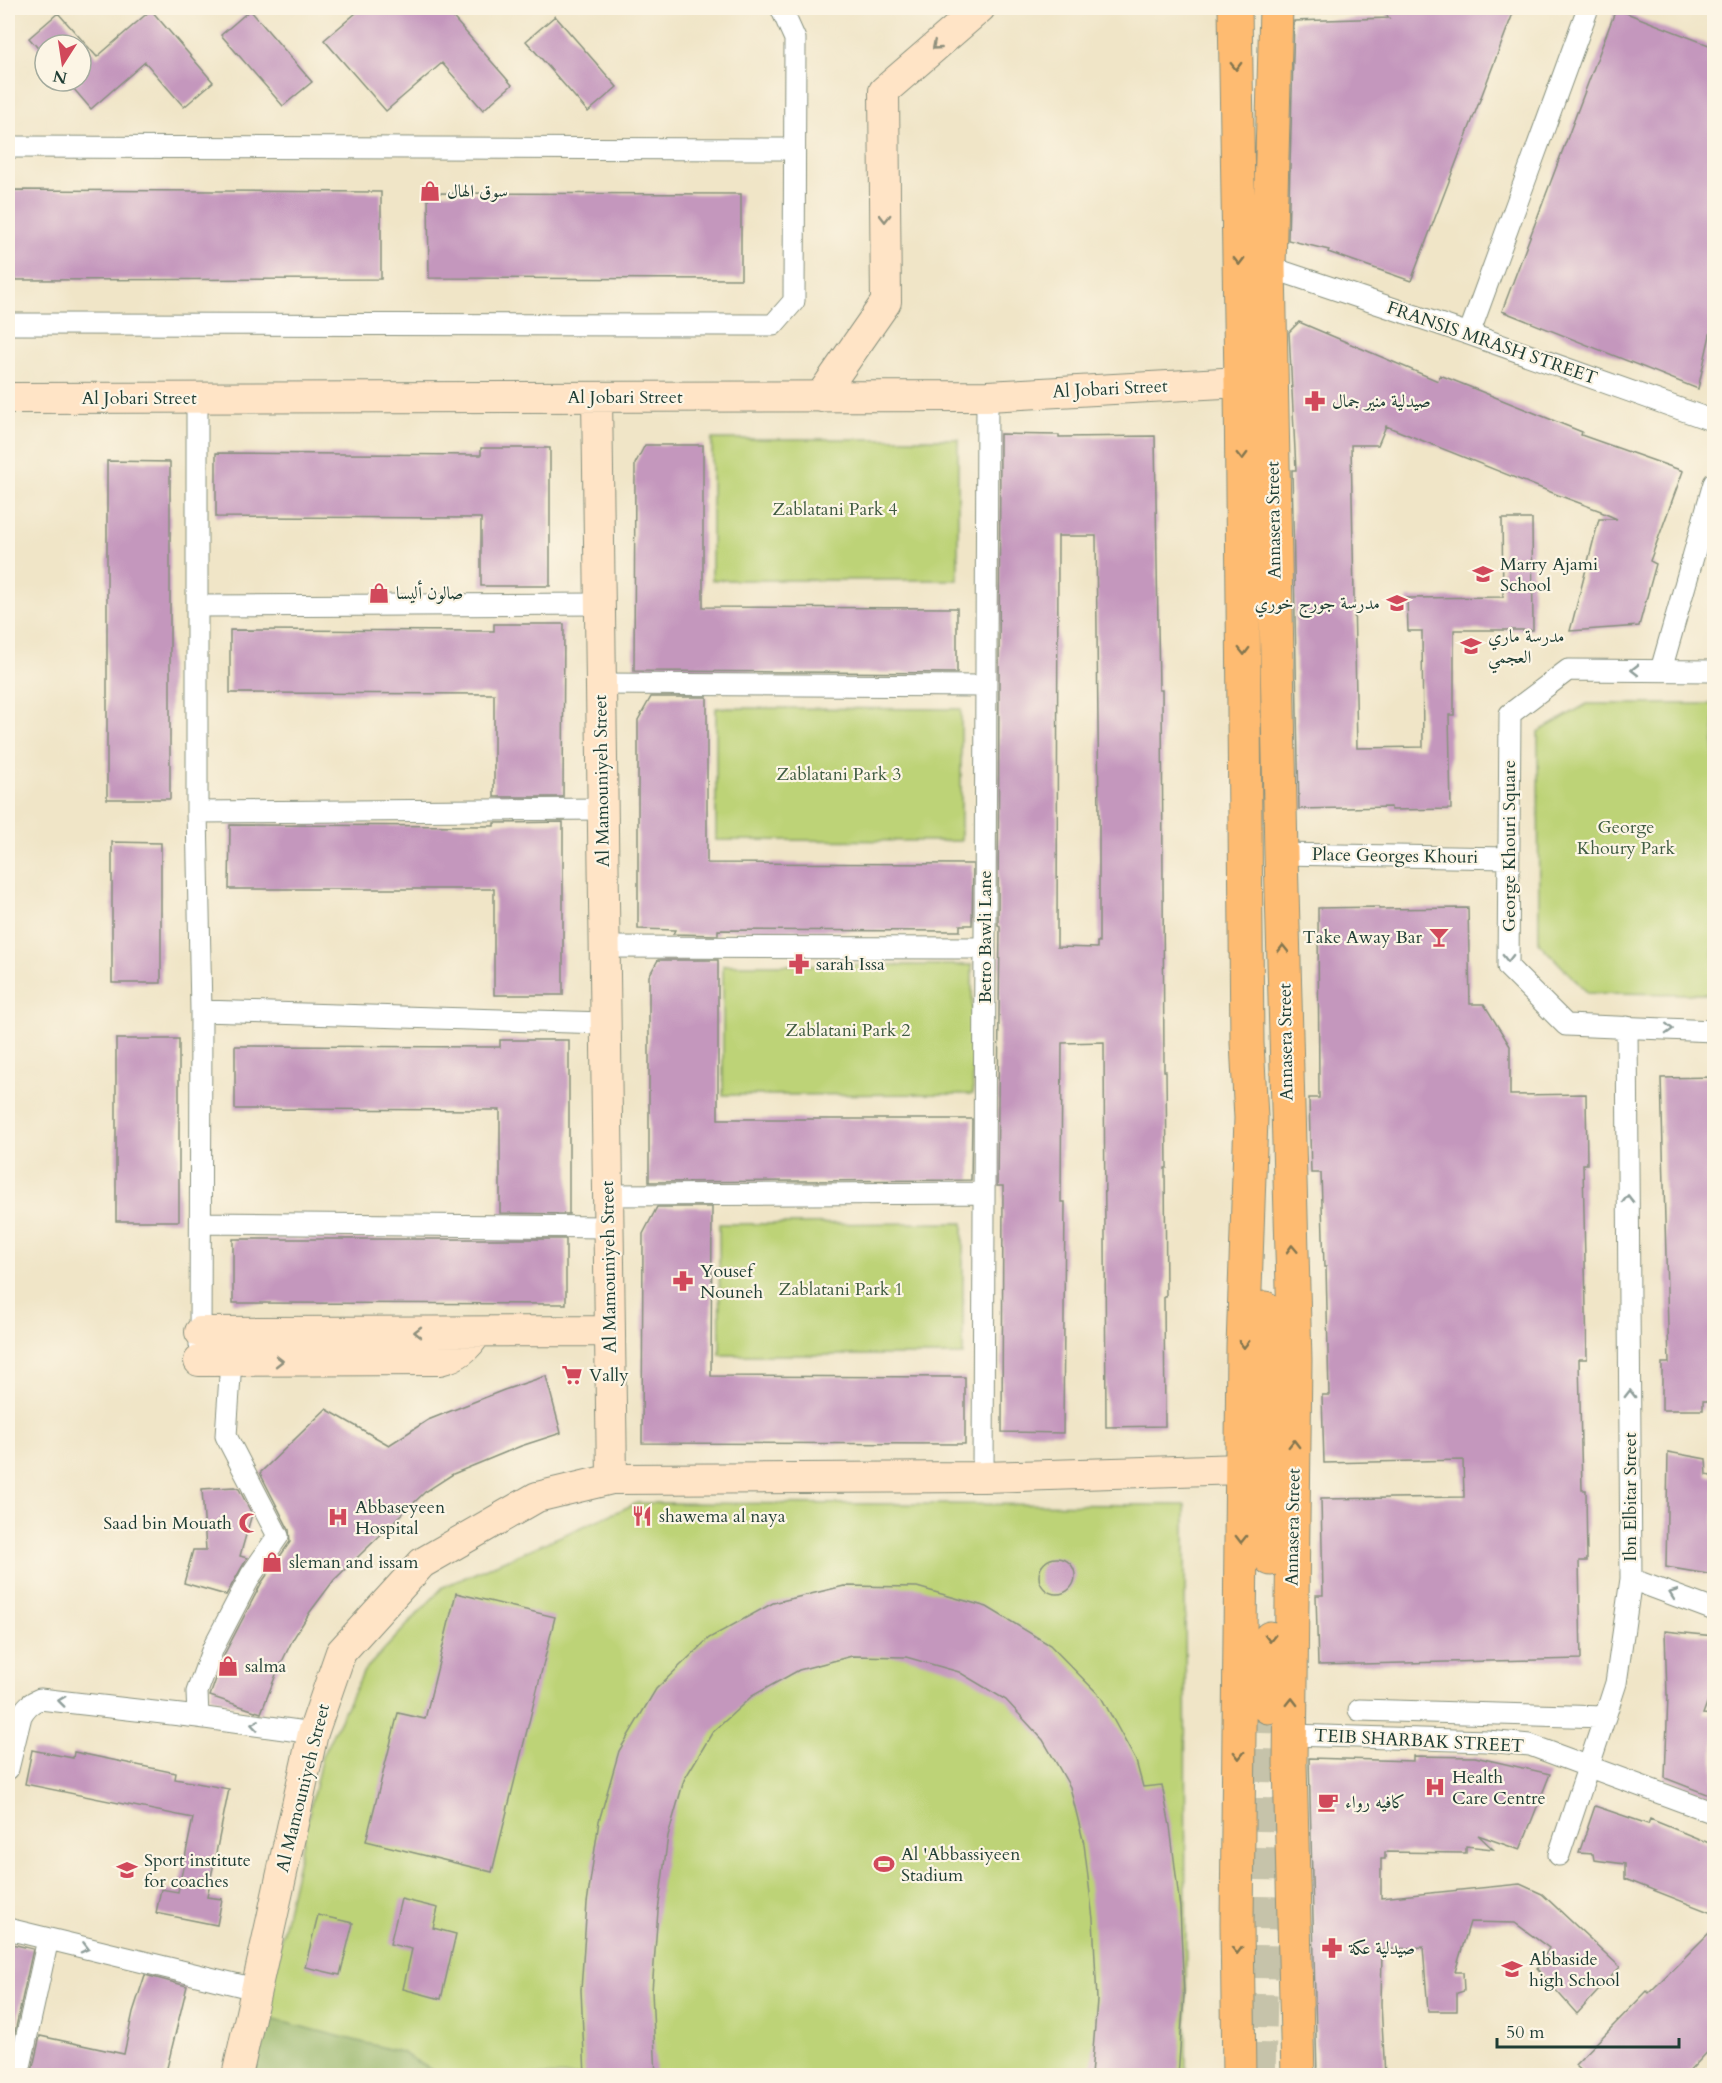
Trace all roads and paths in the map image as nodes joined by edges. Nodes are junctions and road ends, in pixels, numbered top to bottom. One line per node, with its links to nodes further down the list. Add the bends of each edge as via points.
1 (781, 8): 7 (street, via 795,39)
2 (980, 8): 14 (street, one-way to 14, via 885,90 886,302)
3 (1235, 8): 11 (main road, Annasera Street, one-way to 11)
4 (1276, 8): 8 (main road, Annasera Street)
5 (1588, 8): 10 (street)
6 (8, 147): 7 (street)
7 (794, 149): 9 (street, via 794,301 773,325)
8 (1269, 267): 10 (street, FRANSIS MRASH STREET); 27 (main road, Annasera Street)
9 (8, 324)
10 (1469, 334): 17 (street, FRANSIS MRASH STREET)
11 (1241, 382): 12 (street, Al Jobari Street); 35 (main road, Annasera Street, one-way to 35)
12 (987, 396): 14 (street, Al Jobari Street); 24 (street, Betro Bawli Lane)
13 (597, 397): 14 (street, Al Jobari Street); 16 (street, Al Jobari Street); 19 (street, Al Mamouniyeh Street)
14 (820, 397)
15 (8, 398): 16 (street, Al Jobari Street)
16 (197, 398): 20 (street)
17 (1714, 421)
18 (1714, 483): 21 (street)
19 (600, 604): 20 (street); 23 (street, Al Mamouniyeh Street)
20 (198, 606): 26 (street)
21 (1661, 670): 22 (street, George Khouri Square); 28 (street, George Khouri Square, one-way to 28, via 1568,670 1510,714)
22 (1714, 671)
23 (601, 684): 24 (street); 25 (street, Al Mamouniyeh Street)
24 (986, 686): 30 (street, Betro Bawli Lane)
25 (603, 809): 26 (street); 29 (street, Al Mamouniyeh Street)
26 (196, 812): 31 (street)
27 (1281, 854): 28 (street, Place Georges Khouri); 54 (main road, Annasera Street, one-way to 27, via 1295,1360)
28 (1508, 858): 33 (street, George Khouri Square, one-way to 33, via 1508,968 1566,1025)
29 (604, 947): 30 (street); 32 (street, Al Mamouniyeh Street)
30 (985, 948): 36 (street, Betro Bawli Lane)
31 (201, 1011): 32 (street); 38 (street)
32 (605, 1023): 37 (street, Al Mamouniyeh Street)
33 (1627, 1028): 34 (street, George Khouri Square, one-way to 34); 47 (street, Ibn Elbitar Street, one-way to 33)
34 (1714, 1031)
35 (1251, 1118): 49 (main road, one-way to 49, via 1264,1279 1271,1559); 64 (main road, Annasera Street, one-way to 64, via 1243,1359 1236,1924)
36 (984, 1193): 37 (street); 45 (street, Betro Bawli Lane)
37 (608, 1195): 39 (street, Al Mamouniyeh Street)
38 (201, 1223): 39 (street); 42 (street)
39 (608, 1227): 40 (street, Al Mamouniyeh Street)
40 (610, 1330): 41 (street); 46 (street, Al Mamouniyeh Street)
41 (477, 1332): 42 (street, one-way to 42); 43 (street, one-way to 41, via 440,1360 462,1351)
42 (200, 1346): 43 (street)
43 (231, 1361): 51 (street, via 226,1436 278,1536 250,1575 213,1648 197,1692)
44 (1240, 1469): 45 (street)
45 (983, 1477): 46 (street)
46 (612, 1479): 53 (street, Al Mamouniyeh Street, via 537,1497 422,1563 340,1652)
47 (1631, 1579): 48 (street, one-way to 47); 52 (street, Ibn Elbitar Street, via 1616,1683)
48 (1714, 1610)
49 (1268, 1707)
50 (1359, 1710): 52 (street)
51 (198, 1717): 53 (street, one-way to 51); 56 (street, one-way to 56, via 40,1700 25,1708 21,1716)
52 (1605, 1717): 55 (street, Ibn Elbitar Street)
53 (313, 1733): 61 (street, Al Mamouniyeh Street)
54 (1290, 1749): 55 (street, TEIB SHARBAK STREET, via 1487,1741 1530,1745); 65 (main road, via 1281,1941); 66 (main road, Annasera Street)
55 (1589, 1767): 57 (street, TEIB SHARBAK STREET); 58 (street, Ibn Elbitar Street)
56 (8, 1769)
57 (1714, 1813)
58 (1559, 1855)
59 (8, 1929): 60 (street)
60 (48, 1939): 61 (street, one-way to 61); 62 (street)
61 (255, 1989): 63 (street, Al Mamouniyeh Street)
62 (18, 2076)
63 (237, 2076)
64 (1239, 2076)
65 (1280, 2076)
66 (1298, 2076)

